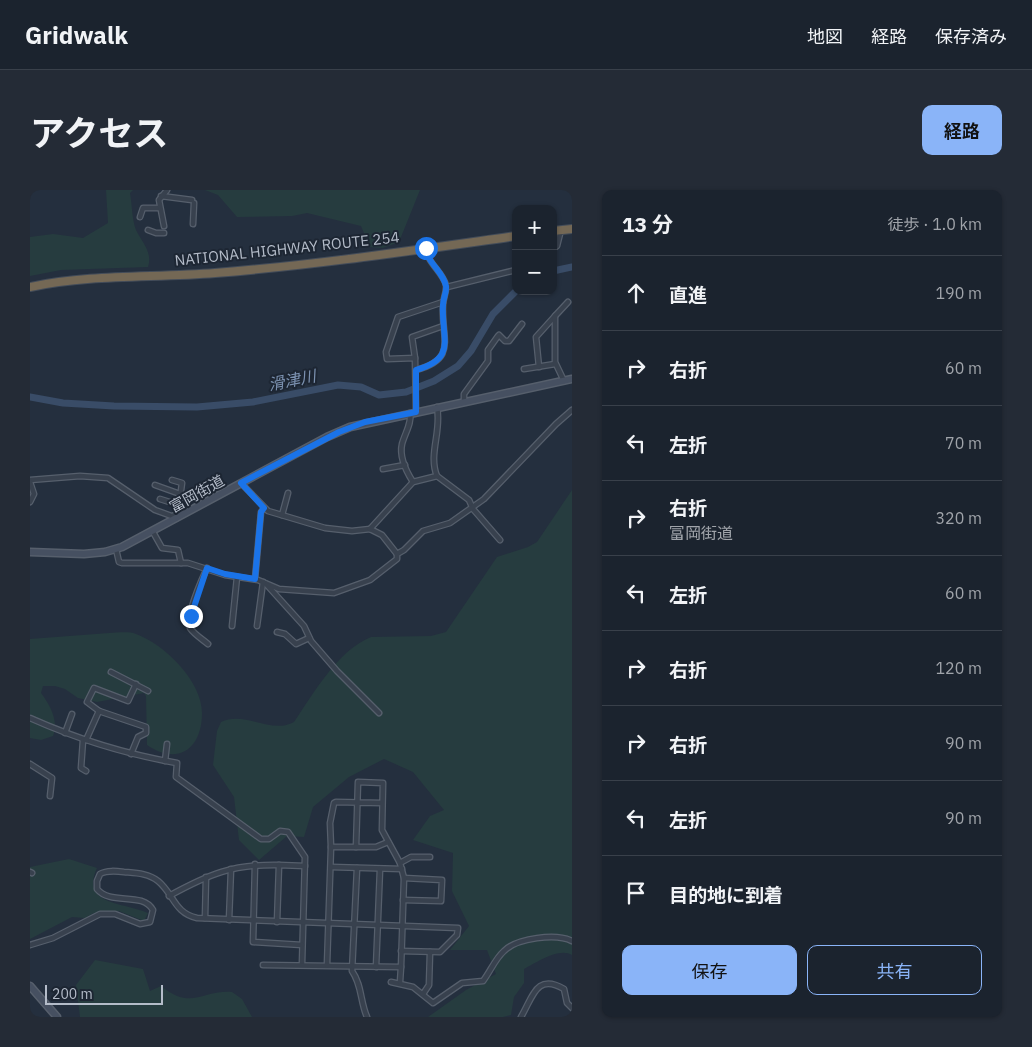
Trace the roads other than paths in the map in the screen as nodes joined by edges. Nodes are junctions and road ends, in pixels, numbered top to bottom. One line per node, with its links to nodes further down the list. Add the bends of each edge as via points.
1 (167, 190): 2 (street)
2 (161, 196): 3 (street); 5 (street, via 193,202)
3 (159, 208): 4 (street, via 143,208); 6 (street)
4 (140, 217)
5 (193, 224)
6 (164, 226)
7 (572, 228): 9 (highway)
8 (148, 230): 10 (street)
9 (557, 231)
10 (164, 233)
11 (512, 237): 12 (highway, NATIONAL HIGHWAY ROUTE 254)
12 (426, 248): 14 (highway, NATIONAL HIGHWAY ROUTE 254, via 272,268 85,279); 15 (street, via 427,257)
13 (512, 271): 15 (street)
14 (30, 287)
15 (447, 287): 16 (street)
16 (442, 302): 20 (street); 21 (street, via 398,317 385,357 391,360)
17 (568, 302): 18 (street)
18 (555, 316): 22 (street); 23 (street, via 536,337)
19 (522, 324): 27 (street, via 508,341 498,336 488,350 488,361 464,394)
20 (443, 326): 21 (street, via 412,337); 25 (street, via 443,355)
21 (415, 358): 25 (street)
22 (555, 364): 23 (street); 26 (street)
23 (538, 367): 24 (street)
24 (524, 369)
25 (416, 371): 30 (street)
26 (569, 382): 27 (street, 富岡街道)
27 (464, 402): 28 (street, 富岡街道)
28 (437, 407): 30 (street, 富岡街道); 33 (street, via 439,426 433,454)
29 (572, 410): 44 (street, via 484,499)
30 (413, 412): 31 (street, via 402,445); 37 (street, 富岡街道, via 365,422 339,432)
31 (405, 465): 32 (street); 36 (street)
32 (383, 469)
33 (437, 476): 36 (street); 44 (street)
34 (172, 480): 40 (street, via 182,483)
35 (30, 481): 42 (street, via 34,494); 47 (street, via 80,476 108,478 155,510)
36 (413, 482): 48 (street)
37 (241, 483): 45 (street); 47 (street, 富岡街道)
38 (155, 485): 40 (street)
39 (288, 493): 46 (street)
40 (180, 494): 43 (street)
41 (160, 498): 43 (street)
42 (30, 502)
43 (178, 505): 47 (street)
44 (472, 506): 50 (street); 53 (street, via 450,523 423,531)
45 (264, 508): 46 (street); 57 (street)
46 (282, 515): 48 (street, via 325,528 347,531)
47 (176, 517): 49 (street, 富岡街道)
48 (370, 529): 53 (street, via 382,535)
49 (153, 532): 51 (street, 富岡街道); 54 (street, via 161,547 178,550)
50 (500, 540)
51 (116, 549): 52 (street, 富岡街道, via 84,554); 54 (street, via 122,563)
52 (30, 552)
53 (397, 554): 58 (street, via 396,559 374,578 338,593 290,591)
54 (181, 563): 55 (street)
55 (207, 568): 56 (street); 63 (street, via 196,594 189,624)
56 (237, 577): 57 (street); 59 (street)
57 (255, 579): 58 (street)
58 (263, 582): 60 (street); 62 (street, via 304,626)
59 (232, 626)
60 (257, 626)
61 (277, 632): 62 (street, via 285,634 296,644)
62 (309, 638): 68 (street)
63 (208, 644)
64 (111, 672): 65 (street)
65 (136, 684): 66 (street); 67 (street, via 128,701 94,688 87,702)
66 (148, 691)
67 (99, 710): 74 (street); 76 (street, via 146,727 146,733 138,737)
68 (379, 713)
69 (72, 714): 71 (street)
70 (30, 718): 73 (street)
71 (69, 723): 72 (street); 73 (street)
72 (74, 725)
73 (64, 733): 74 (street)
74 (84, 740): 76 (street); 79 (street, via 80,768)
75 (167, 744): 77 (street)
76 (131, 754): 77 (street)
77 (165, 761): 90 (street, via 177,763 176,777 260,840 269,840 280,830 288,832 303,851)
78 (30, 764): 80 (street, via 52,778)
79 (86, 771)
80 (50, 796)
81 (357, 803): 82 (street); 82 (street, via 358,782 382,783); 84 (street, via 336,802 332,805); 85 (street)
82 (382, 803): 83 (street, via 382,827)
83 (388, 842): 85 (street, via 376,847); 87 (street)
84 (331, 846): 85 (street); 91 (street)
85 (356, 847)
86 (430, 857): 87 (street, via 411,857)
87 (400, 863): 95 (street)
88 (255, 864): 89 (street); 93 (street); 102 (street)
89 (279, 865): 90 (street); 103 (street)
90 (305, 866): 104 (street)
91 (331, 867): 92 (street); 105 (street)
92 (357, 868): 94 (street); 106 (street)
93 (231, 869): 96 (street); 101 (street)
94 (380, 869): 95 (street); 107 (street)
95 (402, 869): 97 (street)
96 (206, 877): 98 (street); 100 (street)
97 (404, 878): 99 (street); 99 (street, via 442,880 442,901)
98 (169, 896): 100 (street, via 186,914); 110 (street, via 152,877 104,872 96,881 100,892 148,904 153,910 150,922 140,924 115,914 100,914 53,938)
99 (403, 900): 108 (street)
100 (205, 918): 101 (street)
101 (229, 920): 102 (street)
102 (253, 921): 103 (street); 111 (street, via 254,943)
103 (277, 922): 104 (street)
104 (303, 923): 105 (street); 111 (street)
105 (329, 924): 106 (street); 116 (street)
106 (353, 925): 107 (street); 117 (street)
107 (377, 926): 108 (street); 118 (street)
108 (402, 926): 112 (street); 113 (street, via 458,928 457,935 442,951)
109 (572, 941): 123 (street, via 562,936 551,936 510,947 502,952 483,981 459,984 433,1003)
110 (30, 945)
111 (302, 945): 114 (street)
112 (401, 951): 113 (street); 119 (street)
113 (430, 952): 123 (street, via 429,985)
114 (302, 964): 115 (street); 116 (street)
115 (263, 965)
116 (327, 965): 117 (street)
117 (352, 966): 118 (street); 126 (street)
118 (376, 967): 119 (street)
119 (401, 967): 121 (street)
120 (391, 982): 121 (street)
121 (400, 982): 123 (street)
122 (30, 986): 125 (street)
123 (423, 994)
124 (572, 1008): 127 (street, via 567,1003 564,989 553,983 544,984 536,989)
125 (57, 1017)
126 (367, 1017)
127 (521, 1017)

